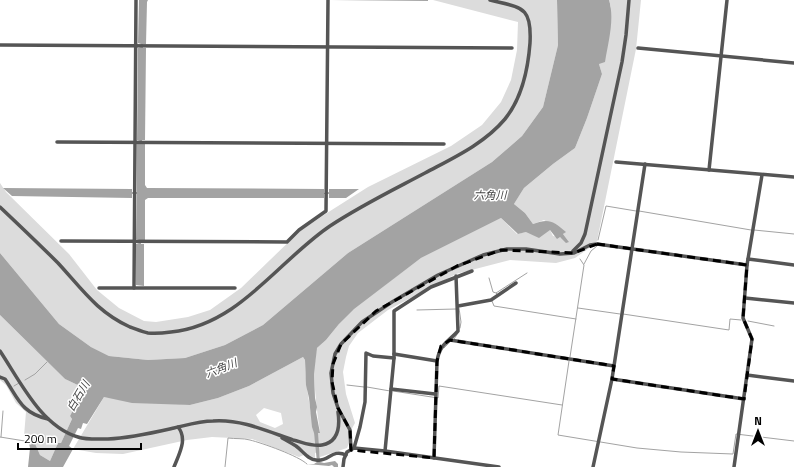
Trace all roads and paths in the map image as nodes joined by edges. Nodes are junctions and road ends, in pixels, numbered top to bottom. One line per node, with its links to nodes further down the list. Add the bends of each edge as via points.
1 (136, 0): 7 (street)
2 (328, 0): 8 (street)
3 (490, 0): 22 (street, via 510,5 526,13 530,25 530,46 524,82 517,100 505,118 472,147 370,202 310,240 246,298 212,320 193,328 157,333 140,331 104,312)
4 (629, 0): 26 (street, via 622,62 585,234 581,243)
5 (727, 0): 11 (street)
6 (0, 45): 7 (street)
7 (136, 46): 8 (street); 14 (street)
8 (328, 46): 9 (street); 15 (street)
9 (512, 48)
10 (638, 48): 11 (street)
11 (721, 56): 12 (street); 19 (street)
12 (794, 63)
13 (57, 142): 14 (street)
14 (134, 142): 15 (street); 24 (street)
15 (327, 144): 16 (street); 24 (street, via 326,211 287,242)
16 (444, 144)
17 (616, 162): 18 (street)
18 (645, 164): 19 (street); 25 (street)
19 (709, 170): 20 (street)
20 (762, 175): 21 (street); 27 (street)
21 (794, 177)
22 (0, 206)
23 (61, 241): 24 (street)
24 (134, 242): 34 (street)
25 (632, 249): 26 (street, via 597,244); 28 (street); 43 (street)
26 (570, 253): 51 (street, via 556,254 526,249 494,251 438,275 376,311 349,334 335,354 332,382)
27 (748, 259): 28 (street); 29 (street)
28 (747, 265): 36 (street)
29 (794, 265)
30 (472, 271): 31 (street)
31 (456, 276): 38 (street); 41 (street, via 431,287 394,311)
32 (516, 283): 38 (street, via 491,300)
33 (100, 288): 34 (street)
34 (134, 288): 35 (street)
35 (235, 288)
36 (745, 298): 37 (street); 44 (street, via 743,318 752,339)
37 (794, 304)
38 (458, 309): 39 (street, via 458,330)
39 (451, 340): 42 (street, via 441,346); 43 (street)
40 (0, 351): 52 (street)
41 (394, 356): 42 (street); 48 (street); 55 (street, via 373,356 366,353 366,388 360,427)
42 (437, 361): 49 (street)
43 (614, 366): 46 (street)
44 (747, 375): 47 (street); 50 (street)
45 (0, 377): 52 (street, via 5,379 18,401 28,410)
46 (612, 379): 50 (street); 64 (street)
47 (794, 381)
48 (391, 390): 49 (street); 56 (street)
49 (435, 396): 58 (street)
50 (744, 399): 65 (street)
51 (338, 408): 54 (street, via 337,436 322,446 310,445); 55 (street, via 350,430)
52 (48, 419): 53 (street, via 79,437 99,439 122,438)
53 (178, 427): 54 (street, via 230,421); 60 (street, via 182,431 182,443)
54 (276, 434): 57 (street, via 309,458 319,460 335,453)
55 (352, 449): 56 (street); 57 (street)
56 (385, 451): 58 (street)
57 (346, 455): 61 (street)
58 (434, 458): 59 (street)
59 (457, 461): 62 (street); 63 (street)
60 (174, 467)
61 (344, 467)
62 (456, 467)
63 (499, 467)
64 (593, 467)
65 (734, 467)

